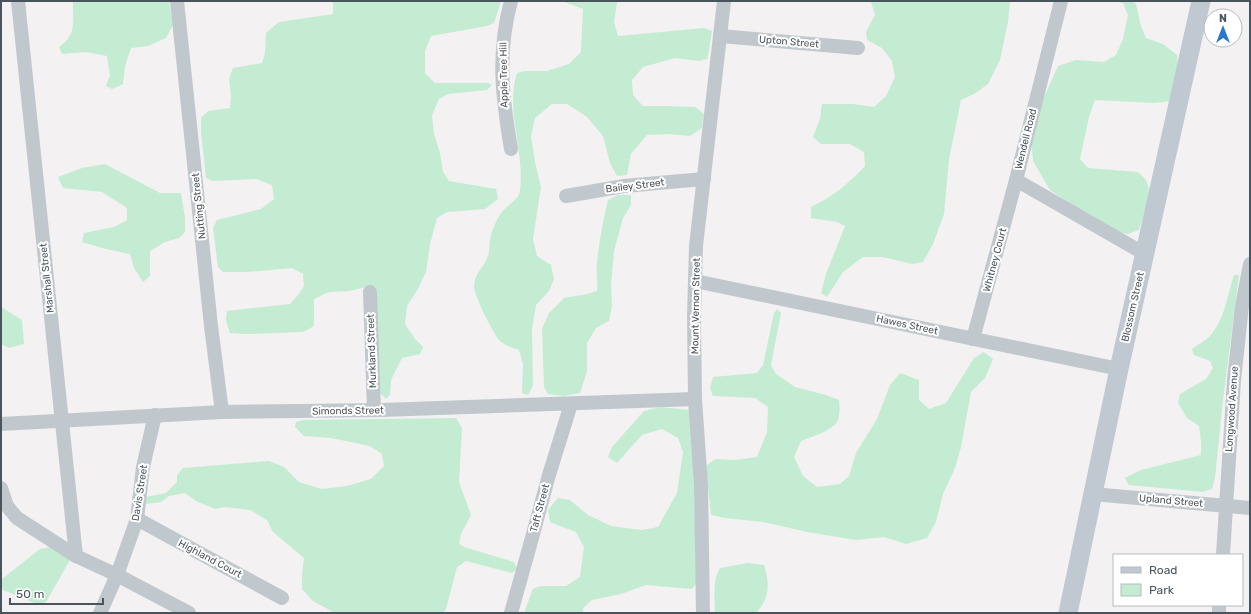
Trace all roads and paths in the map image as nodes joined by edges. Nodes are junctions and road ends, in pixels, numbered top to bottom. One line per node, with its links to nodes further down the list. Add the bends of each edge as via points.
1 (18, 1): 24 (street, Marshall Street)
2 (177, 1): 22 (street, Nutting Street)
3 (511, 1): 9 (street, Apple Tree Hill, via 504,32 502,69 504,111)
4 (724, 1): 7 (street, Mount Vernon Street)
5 (1061, 1): 11 (street, Wendell Road)
6 (1201, 1): 13 (street, Blossom Street)
7 (720, 36): 8 (street, Upton Street); 10 (street, Mount Vernon Street)
8 (858, 48)
9 (511, 149)
10 (704, 179): 12 (street, Bailey Street, via 624,186); 15 (street, Mount Vernon Street, via 696,246)
11 (1016, 180): 13 (street, Wendell Road); 17 (street, Whitney Court)
12 (566, 196)
13 (1145, 254): 18 (street, Blossom Street)
14 (1250, 264): 28 (street, Longwood Avenue, via 1242,306 1234,380)
15 (695, 281): 17 (street, Hawes Street); 19 (street, Mount Vernon Street)
16 (370, 292): 21 (street, Murkland Street)
17 (973, 339): 18 (street, Hawes Street)
18 (1119, 369): 27 (street, Blossom Street)
19 (695, 399): 20 (street, Simonds Street); 38 (street, Mount Vernon Street, via 701,485)
20 (571, 404): 21 (street, Simonds Street); 37 (street, Taft Street, via 548,475)
21 (374, 410): 22 (street, Simonds Street)
22 (222, 412): 23 (street, Simonds Street)
23 (155, 415): 24 (street, Simonds Street); 30 (street, Davis Street, via 143,467)
24 (62, 421): 25 (street, Simonds Street); 32 (street, Marshall Street)
25 (1, 424)
26 (1, 488): 32 (street, via 7,506 17,518)
27 (1092, 494): 28 (street, Upland Street); 39 (street, Blossom Street)
28 (1226, 506): 29 (street, Upland Street); 31 (street, Longwood Avenue)
29 (1250, 508)
30 (137, 520): 33 (street, Davis Street); 34 (street, Highland Court)
31 (1223, 554)
32 (76, 556): 33 (street)
33 (117, 575): 35 (street, Davis Street); 36 (street)
34 (282, 598)
35 (100, 613)
36 (189, 613)
37 (511, 613)
38 (704, 613)
39 (1068, 613)

